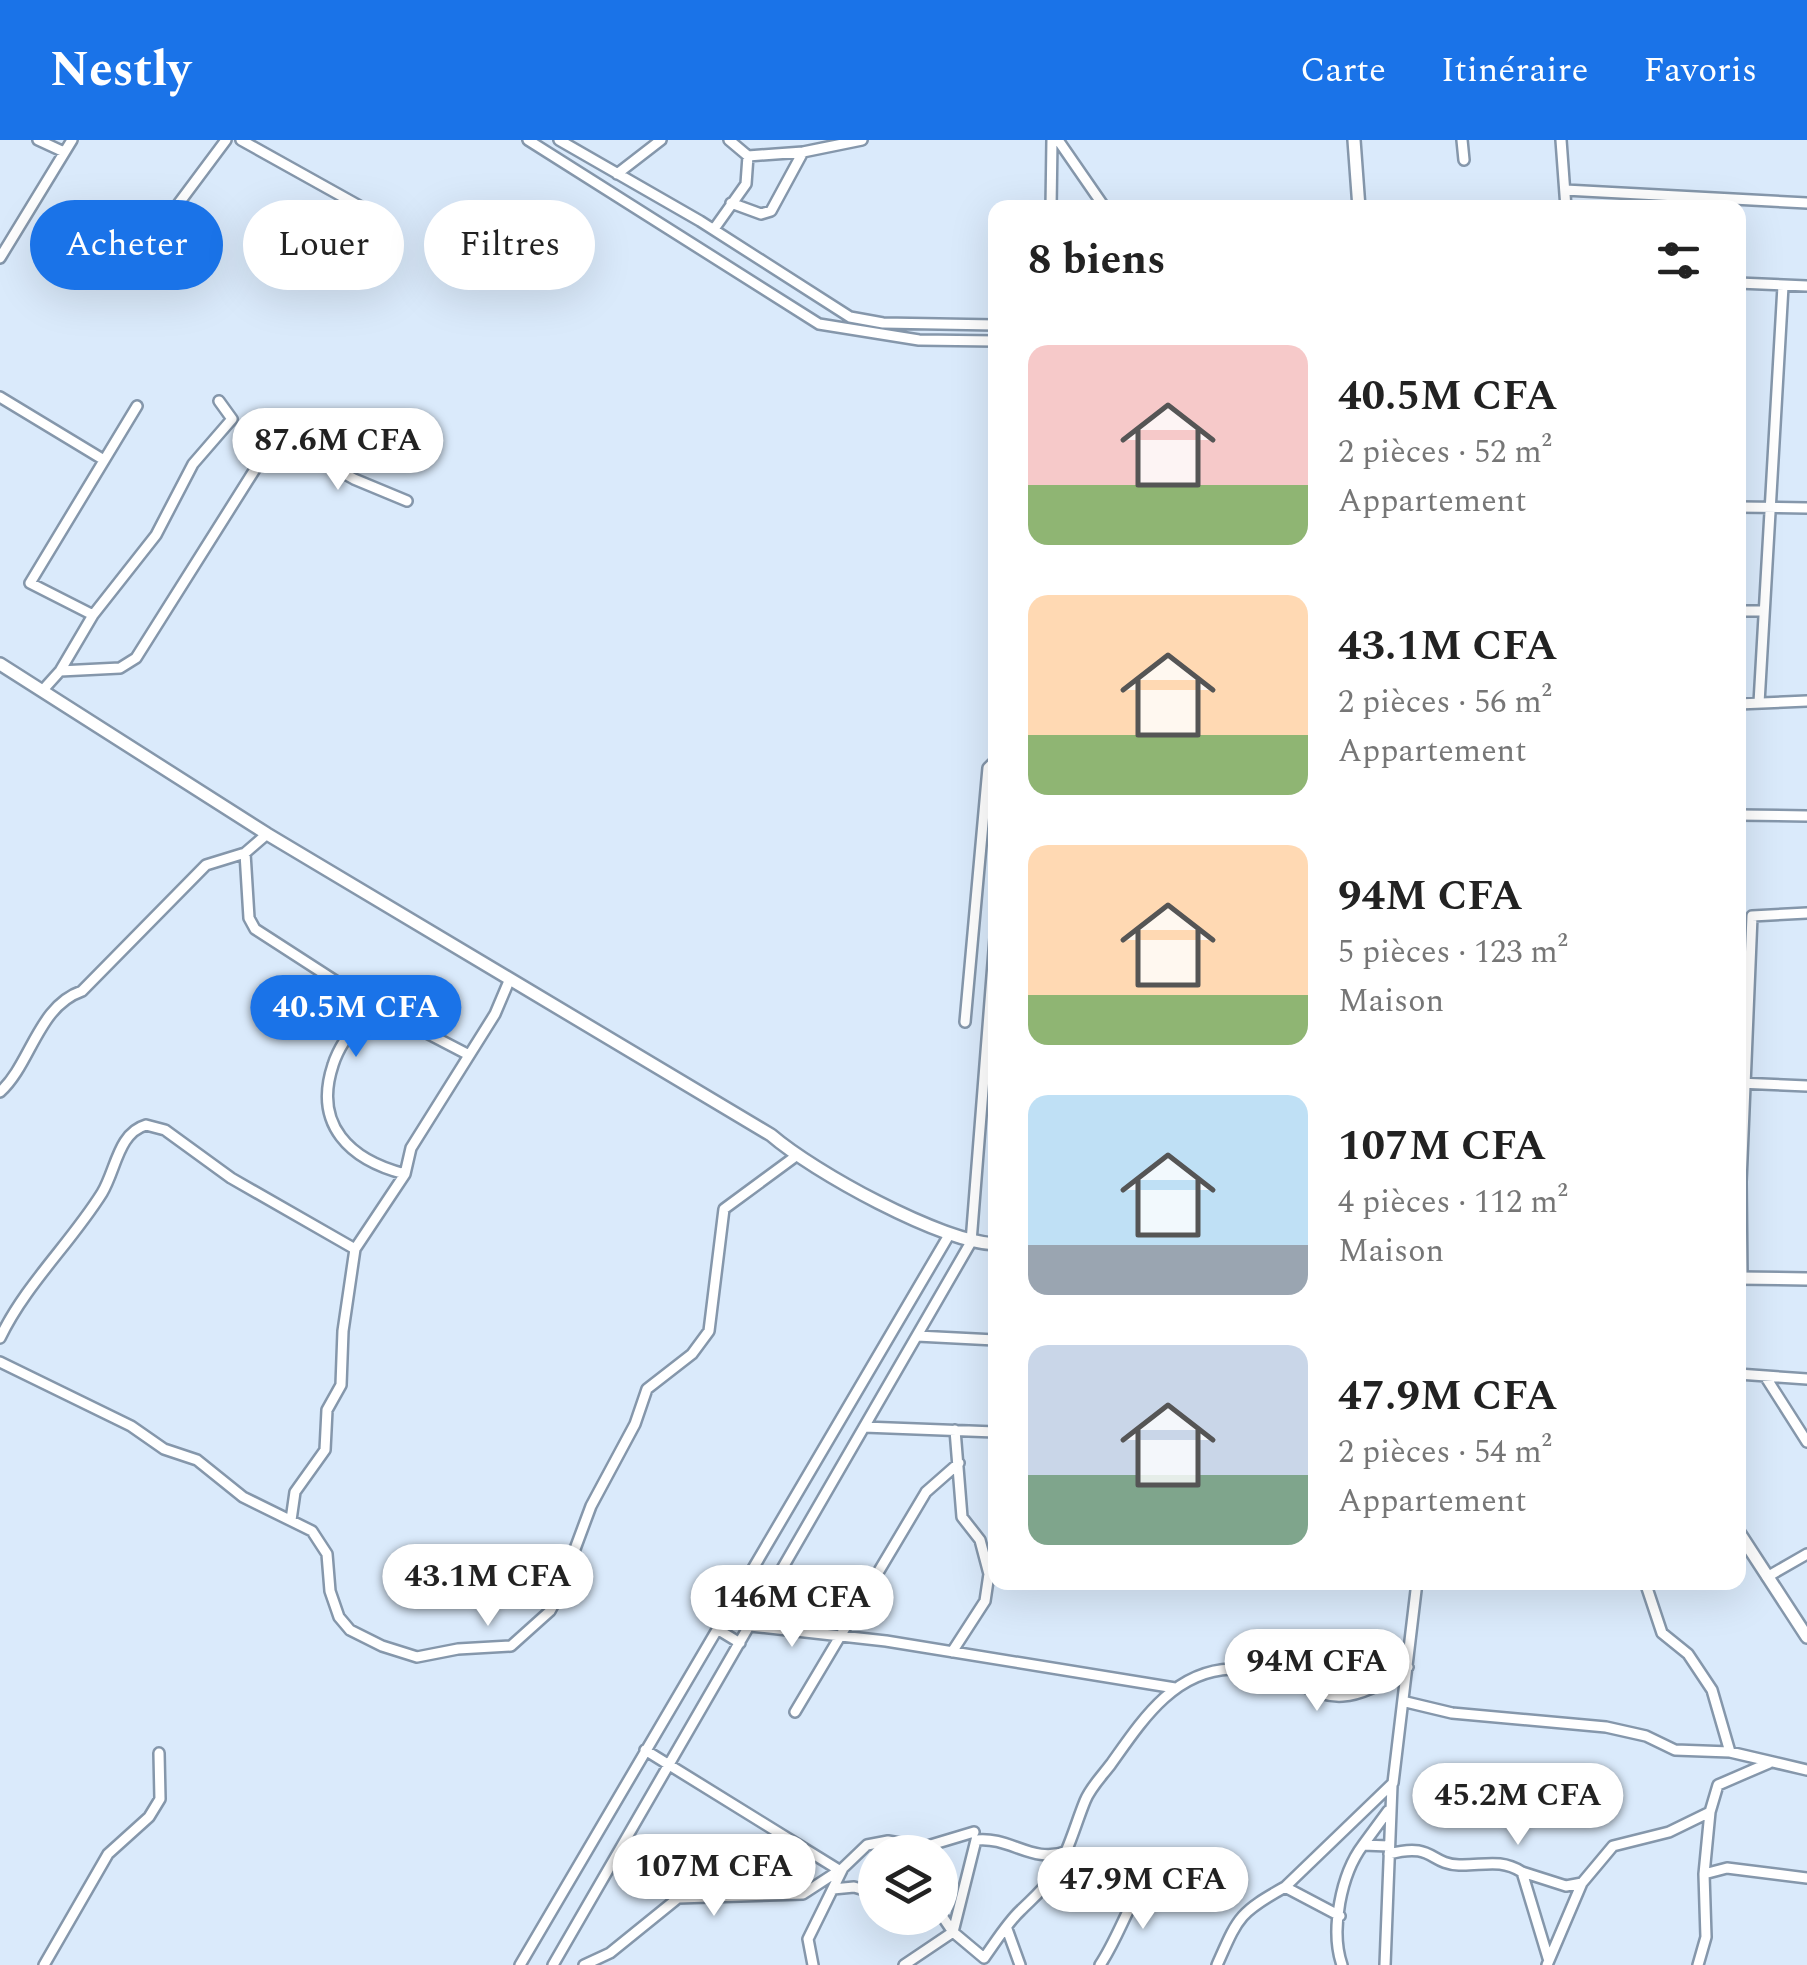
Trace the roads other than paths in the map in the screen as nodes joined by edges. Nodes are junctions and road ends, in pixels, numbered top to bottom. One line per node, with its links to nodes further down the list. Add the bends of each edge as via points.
1 (38, 140): 14 (street)
2 (72, 140): 14 (street)
3 (226, 140): 20 (street)
4 (241, 140): 21 (street)
5 (528, 140): 36 (street, via 819,324 919,340)
6 (559, 140): 18 (street)
7 (662, 140): 18 (street)
8 (729, 140): 16 (street)
9 (862, 140): 15 (street)
10 (1055, 140): 22 (street); 23 (street)
11 (1354, 140): 24 (street)
12 (1462, 140): 17 (street)
13 (1562, 140): 19 (street)
14 (64, 152): 31 (street)
15 (803, 152): 16 (street); 28 (street, via 771,211)
16 (748, 156): 28 (street, via 746,184)
17 (1464, 160)
18 (617, 174): 30 (street)
19 (1565, 190): 25 (street); 26 (street)
20 (181, 200)
21 (347, 200)
22 (1051, 200)
23 (1099, 200)
24 (1358, 200)
25 (1566, 200)
26 (1738, 200)
27 (1746, 200): 29 (street)
28 (730, 203): 30 (street)
29 (1807, 204)
30 (714, 229): 35 (street, via 850,317)
31 (0, 258)
32 (1746, 284): 33 (street)
33 (1783, 286): 34 (street); 42 (street)
34 (1807, 286)
35 (988, 324)
36 (988, 342)
37 (0, 397): 40 (street)
38 (218, 401): 47 (street, via 232,419 194,464 156,535)
39 (137, 406): 40 (street)
40 (104, 460): 47 (street, via 30,583)
41 (407, 501): 49 (street, via 292,444 275,446 136,658 120,668)
42 (1770, 506): 43 (street); 44 (street); 46 (street)
43 (1746, 507)
44 (1807, 508)
45 (1746, 611): 46 (street)
46 (1762, 612): 52 (street)
47 (93, 615): 49 (street)
48 (0, 664): 50 (street)
49 (60, 671): 50 (street)
50 (42, 691): 57 (street)
51 (1807, 701): 52 (street)
52 (1759, 703): 53 (street)
53 (1746, 704)
54 (988, 768): 66 (street)
55 (1746, 815): 56 (street)
56 (1807, 816)
57 (267, 834): 58 (street); 62 (street)
58 (245, 853): 63 (street, via 247,907 255,929); 72 (street, via 206,865 71,995 34,1037 18,1074)
59 (1807, 912): 61 (street)
60 (1746, 916): 61 (street)
61 (1752, 916): 65 (street)
62 (509, 980): 67 (street); 73 (street)
63 (371, 1004): 67 (street); 74 (street, via 333,1063 330,1105 337,1136 352,1152)
64 (988, 1011): 68 (street)
65 (1746, 1016)
66 (965, 1022)
67 (469, 1055): 74 (street, via 411,1148)
68 (982, 1074): 69 (street); 76 (street)
69 (988, 1075)
70 (1746, 1083): 71 (street)
71 (1807, 1086)
72 (0, 1092)
73 (796, 1156): 75 (street); 93 (street, via 724,1209 709,1330 692,1354 647,1389 550,1612 511,1646 417,1658 362,1637 333,1606 320,1541)
74 (405, 1174): 78 (street)
75 (948, 1235): 76 (street); 103 (street)
76 (971, 1242): 77 (street); 81 (street)
77 (988, 1243)
78 (355, 1249): 82 (street, via 230,1178 165,1130 146,1125 130,1133 102,1193); 93 (street, via 338,1395 327,1410 324,1454 294,1492)
79 (1746, 1278): 80 (street)
80 (1807, 1279)
81 (917, 1336): 83 (street); 88 (street)
82 (0, 1338)
83 (988, 1340)
84 (0, 1362): 93 (street, via 196,1460 242,1497)
85 (1746, 1375): 86 (street)
86 (1764, 1376): 87 (street); 91 (street)
87 (1807, 1379)
88 (864, 1427): 89 (street); 102 (street)
89 (955, 1430): 90 (street); 92 (street)
90 (988, 1432)
91 (1807, 1442)
92 (960, 1464): 97 (street, via 962,1517 980,1540); 105 (street, via 926,1492)
93 (291, 1520)
94 (1746, 1545): 98 (street)
95 (1807, 1554): 96 (street)
96 (1801, 1563): 98 (street)
97 (988, 1570)
98 (1767, 1578): 104 (street)
99 (988, 1583): 107 (street, via 986,1602)
100 (1416, 1590): 108 (street)
101 (1649, 1590): 113 (street, via 1662,1633 1688,1654 1712,1690)
102 (750, 1626): 105 (street); 106 (street)
103 (716, 1629): 106 (street); 112 (street)
104 (1807, 1637)
105 (838, 1638): 107 (street); 111 (street)
106 (740, 1642): 116 (street)
107 (952, 1652): 109 (street)
108 (1408, 1667): 109 (street, via 1374,1690 1340,1698 1262,1672 1230,1669); 110 (street)
109 (1174, 1688): 124 (street, via 1152,1707 1086,1798)
110 (1406, 1702): 113 (street, via 1632,1732 1683,1751); 118 (street)
111 (795, 1712)
112 (646, 1750): 116 (street); 144 (street)
113 (1730, 1752): 115 (street)
114 (159, 1753): 143 (street, via 160,1799 108,1854)
115 (1769, 1763): 117 (street); 120 (street, via 1718,1785)
116 (669, 1766): 125 (street); 145 (street)
117 (1807, 1770)
118 (1393, 1782): 119 (street); 131 (street)
119 (1388, 1809): 122 (street); 123 (street)
120 (1710, 1812): 128 (street); 130 (street, via 1669,1832 1613,1846)
121 (974, 1832): 125 (street, via 914,1848 878,1840)
122 (1364, 1846): 123 (street); 135 (street, via 1347,1875)
123 (1389, 1850): 126 (street, via 1417,1849 1456,1866 1486,1862); 154 (street)
124 (1068, 1851): 134 (street, via 1035,1856 976,1840); 136 (street)
125 (841, 1869): 133 (street); 146 (street, via 803,1894 678,1898 610,1953)
126 (1522, 1872): 130 (street, via 1566,1886); 142 (street)
127 (1151, 1873): 151 (street)
128 (1704, 1874): 129 (street, via 1727,1868); 155 (street, via 1706,1937)
129 (1807, 1878)
130 (1582, 1884): 142 (street)
131 (1285, 1887): 135 (street); 152 (street, via 1246,1910 1226,1936)
132 (858, 1888): 133 (street)
133 (833, 1889): 147 (street, via 808,1939)
134 (958, 1909)
135 (1340, 1916): 153 (street)
136 (1007, 1929): 139 (street); 140 (street)
137 (948, 1935): 148 (street)
138 (956, 1935): 141 (street)
139 (993, 1946): 140 (street); 141 (street)
140 (1014, 1953): 150 (street)
141 (984, 1958): 149 (street)
142 (1547, 1961)
143 (44, 1965)
144 (520, 1965)
145 (554, 1965)
146 (584, 1965)
147 (813, 1965)
148 (904, 1965)
149 (996, 1965)
150 (1020, 1965)
151 (1100, 1965)
152 (1217, 1965)
153 (1342, 1965)
154 (1385, 1965)
155 (1698, 1965)

